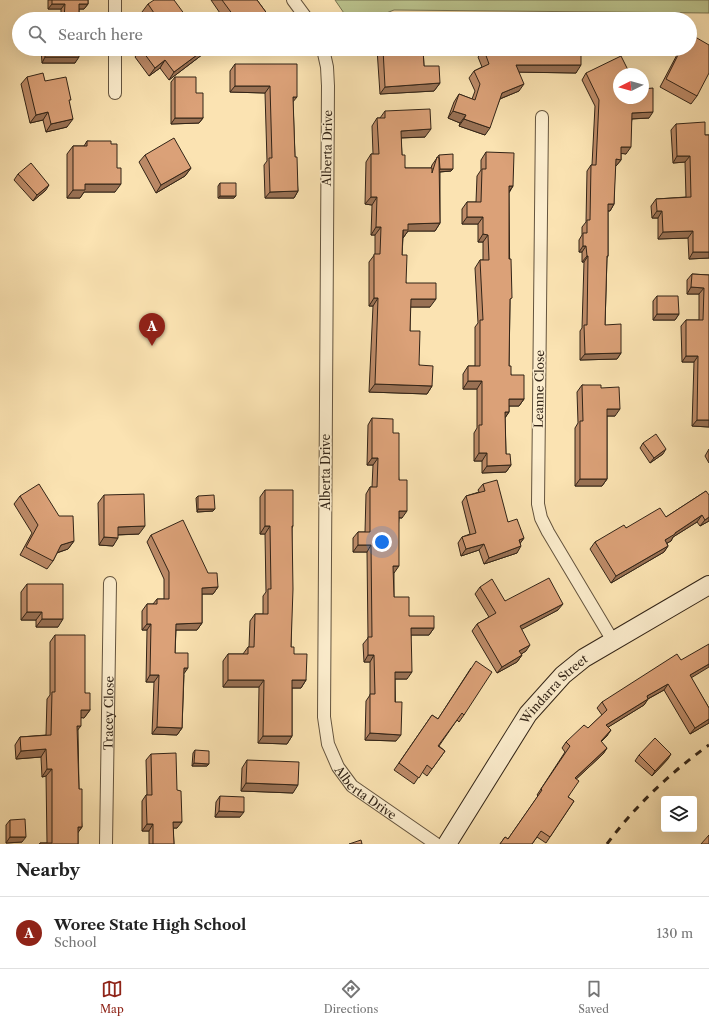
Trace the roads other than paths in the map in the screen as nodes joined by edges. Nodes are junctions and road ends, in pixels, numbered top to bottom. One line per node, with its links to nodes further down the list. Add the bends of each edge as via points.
1 (115, 0): 3 (street)
2 (293, 0): 4 (street)
3 (115, 12)
4 (302, 12)
5 (115, 56): 7 (street)
6 (325, 56): 13 (street, Alberta Drive, via 328,86 324,716 328,744 338,767 352,786)
7 (115, 92)
8 (542, 117): 11 (street, Leanne Close, via 538,504 548,532)
9 (110, 583): 12 (street, Tracey Close)
10 (709, 585): 11 (street, Windarra Street)
11 (613, 640): 14 (street, Windarra Street, via 563,675 528,714)
12 (106, 844)
13 (436, 844)
14 (446, 844)

